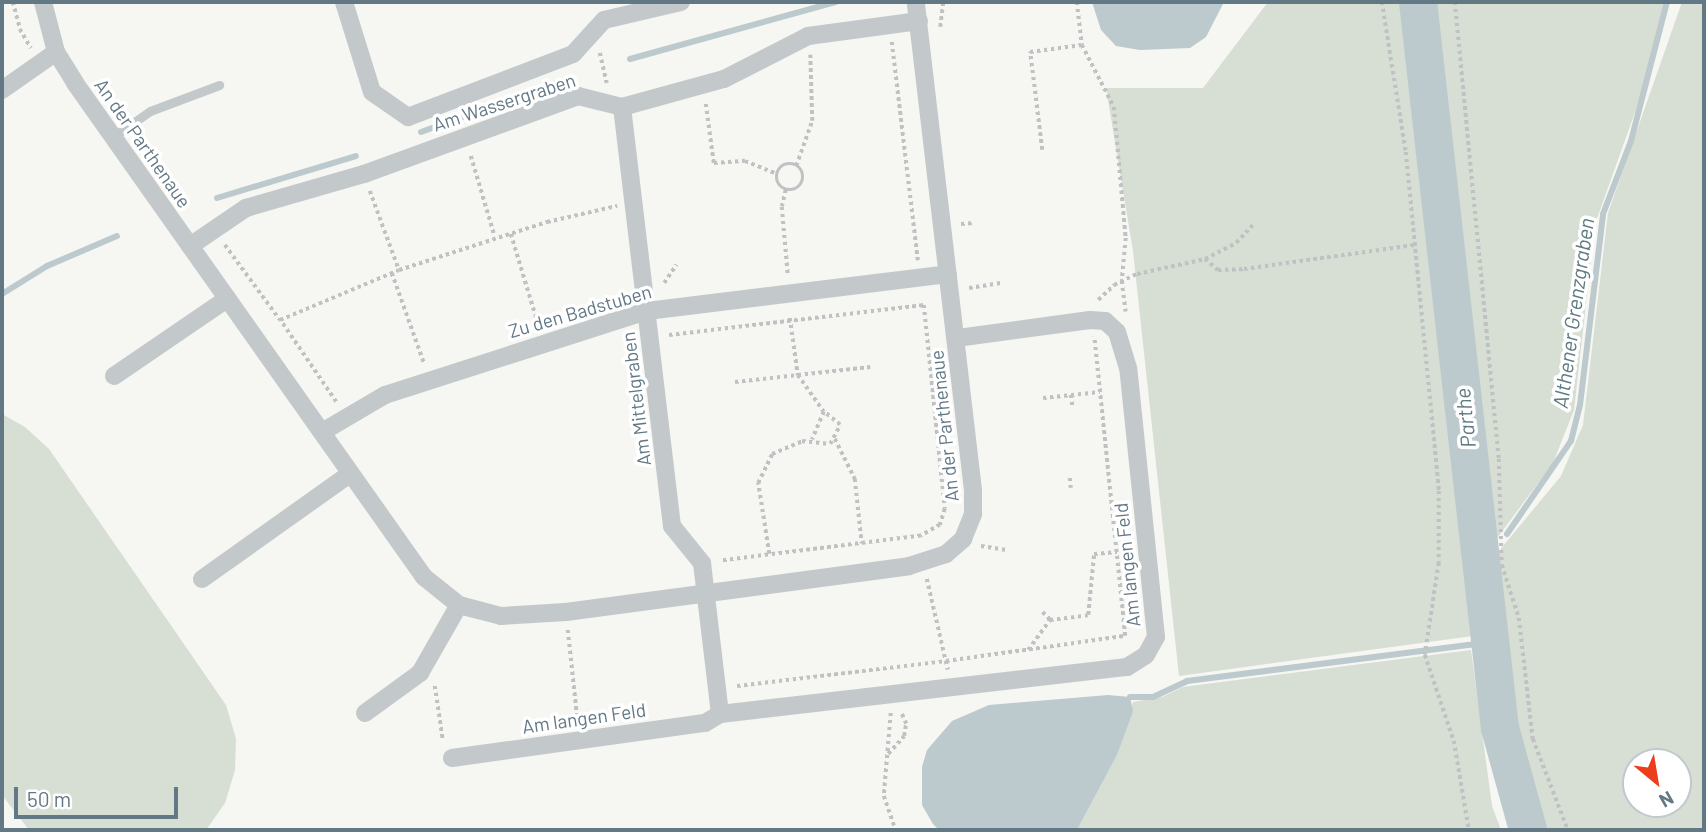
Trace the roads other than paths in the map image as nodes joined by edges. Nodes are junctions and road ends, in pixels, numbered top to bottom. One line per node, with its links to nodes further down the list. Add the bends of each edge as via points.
1 (43, 2): 8 (street, An der Parthenaue)
2 (344, 2): 7 (street, Am Wassergraben, via 372,92 408,117 573,54)
3 (600, 2): 7 (street)
4 (681, 2): 7 (street)
5 (916, 2): 6 (street, An der Parthenaue)
6 (919, 21): 11 (street, Am Wassergraben, via 807,36 724,79); 14 (street, An der Parthenaue)
7 (599, 25)
8 (49, 57): 10 (street); 12 (street, An der Parthenaue)
9 (219, 85): 12 (lane, via 150,111)
10 (2, 90)
11 (622, 107): 13 (street, Am Wassergraben, via 578,96 363,174 246,208); 16 (street, Am Mittelgraben)
12 (113, 137): 13 (street, An der Parthenaue)
13 (190, 246): 15 (street, An der Parthenaue)
14 (948, 274): 16 (street, Zu den Badstuben); 17 (street, An der Parthenaue)
15 (227, 299): 18 (street); 19 (street, An der Parthenaue)
16 (647, 311): 19 (street, Zu den Badstuben, via 430,378 385,395); 22 (street, Am Mittelgraben, via 672,526 702,563)
17 (956, 338): 22 (street, An der Parthenaue, via 974,501 974,544 909,566); 25 (street, Am langen Feld, via 1090,320 1105,321 1121,344 1156,637 1146,655 1127,667)
18 (114, 376)
19 (322, 432): 20 (street, An der Parthenaue)
20 (351, 474): 21 (street); 23 (street, An der Parthenaue, via 424,577)
21 (202, 579)
22 (706, 593): 23 (street, An der Parthenaue, via 501,616); 25 (street)
23 (459, 605): 24 (street, via 432,659 405,686)
24 (365, 713)
25 (720, 714): 26 (street, Am langen Feld, via 705,723)
26 (452, 758)

